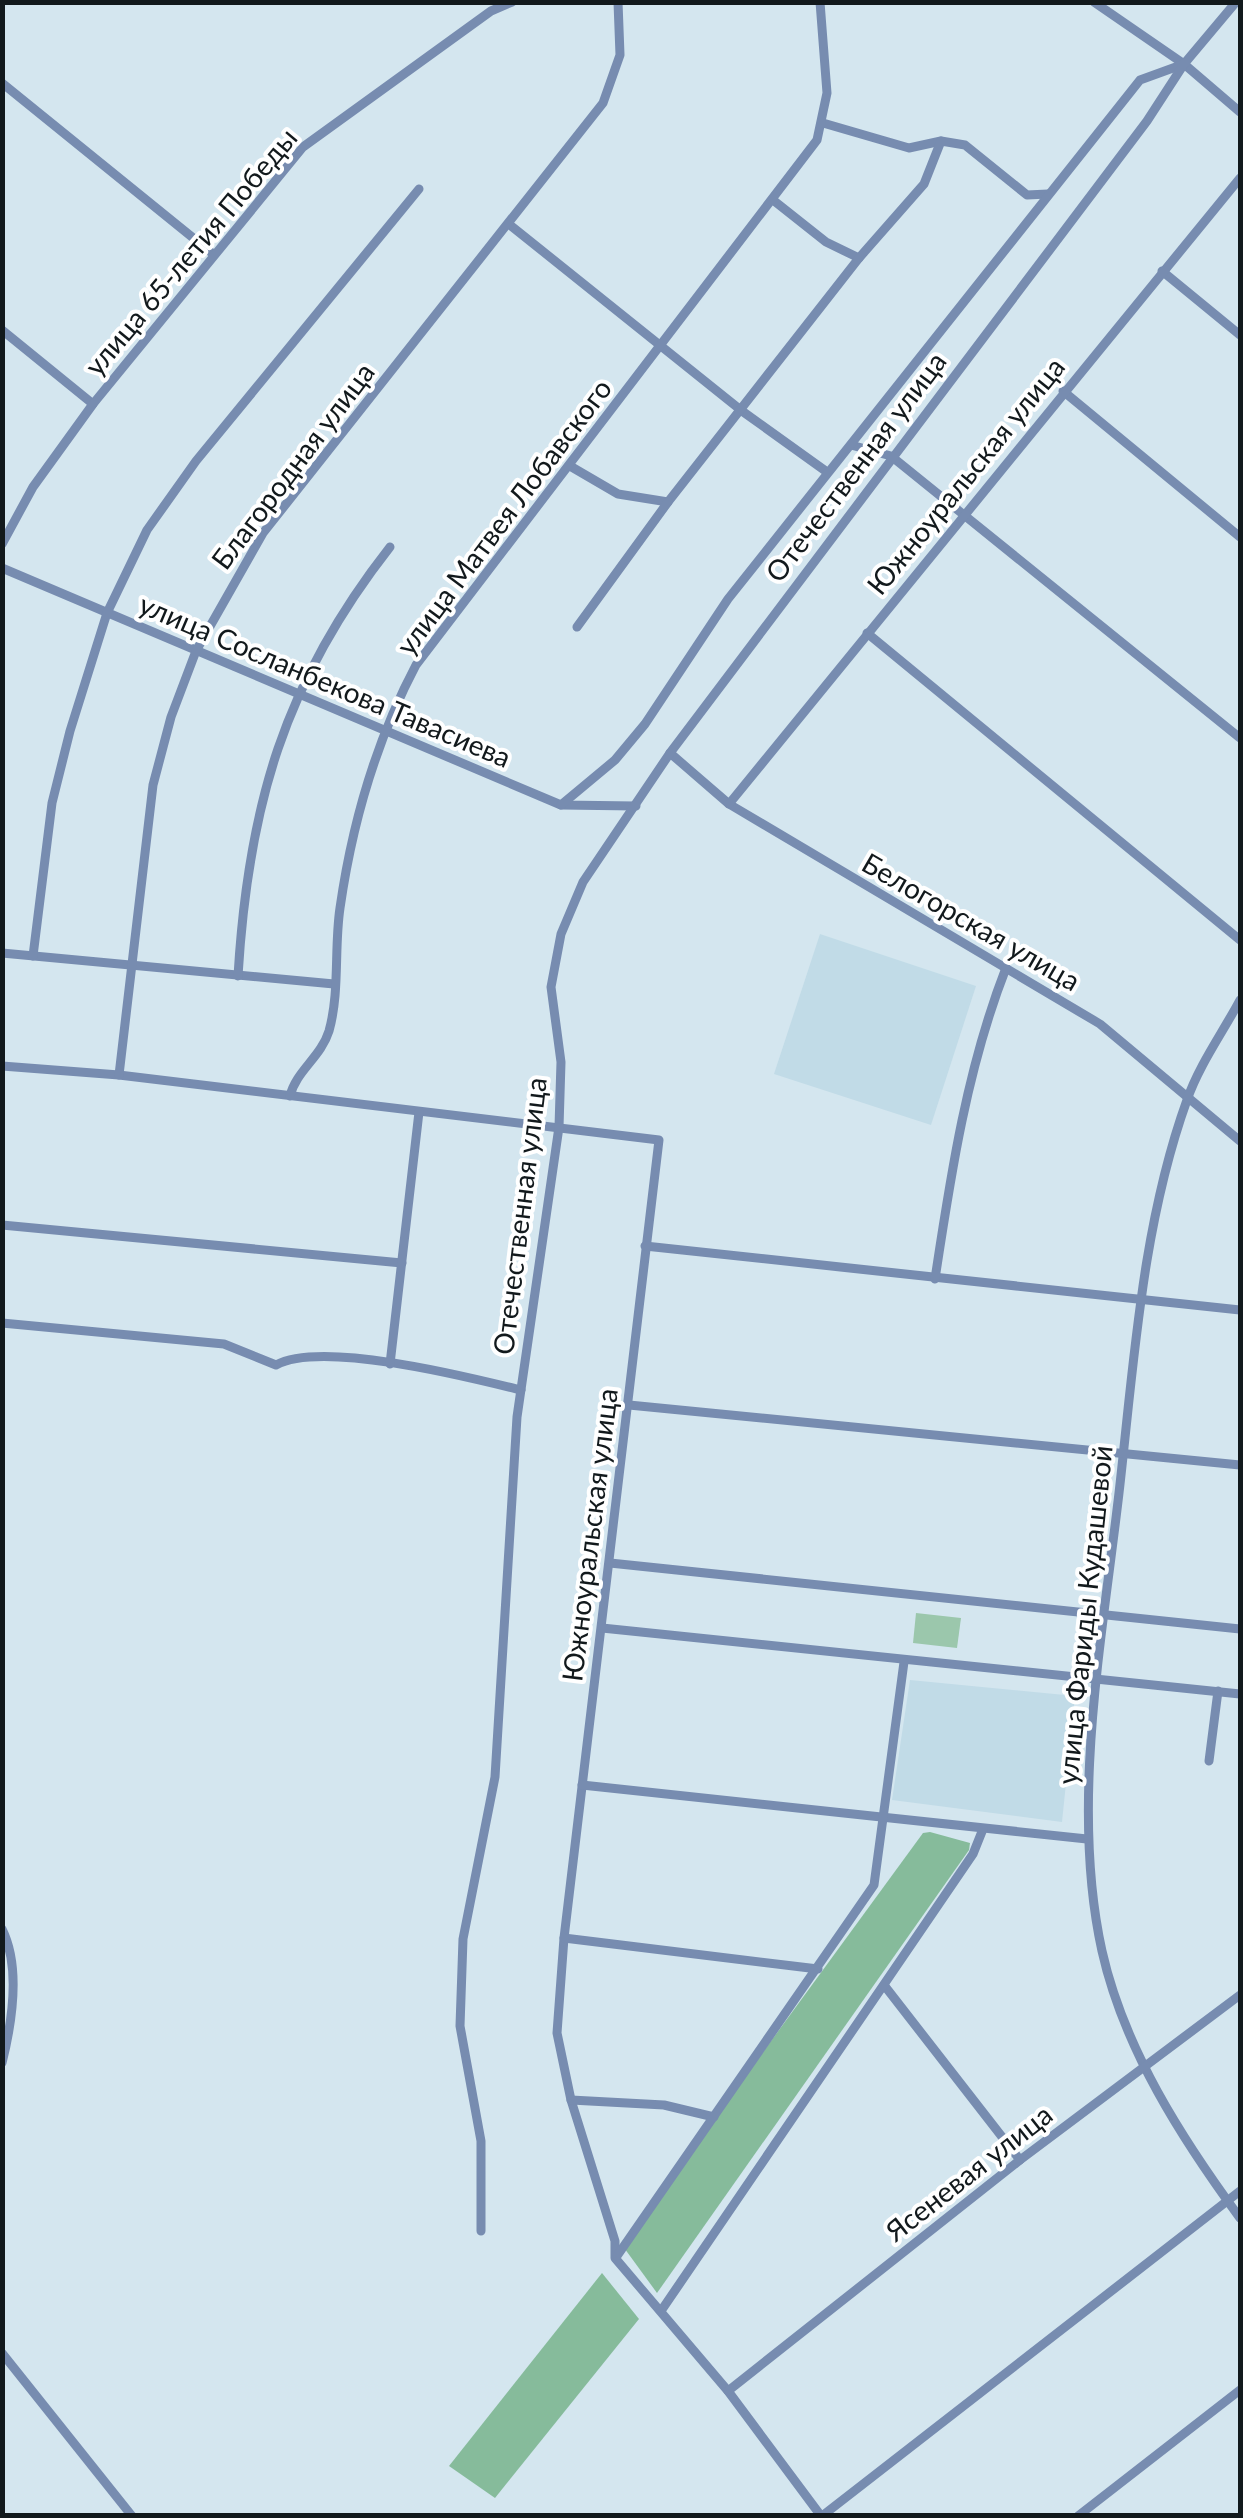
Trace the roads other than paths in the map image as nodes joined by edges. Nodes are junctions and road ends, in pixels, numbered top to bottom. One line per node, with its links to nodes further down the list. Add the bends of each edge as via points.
1 (512, 2): 16 (street, улица 65-летия Победы, via 303,147)
2 (618, 2): 15 (street, Благородная улица, via 620,56 603,103)
3 (820, 2): 9 (street, улица Матвея Лобавского)
4 (1094, 2): 6 (street)
5 (1236, 2): 6 (street, Отечественная улица)
6 (1184, 64): 8 (street); 13 (street, via 1140,80); 26 (street, Отечественная улица, via 1148,121)
7 (2, 83): 16 (street)
8 (1240, 112)
9 (823, 123): 10 (street, via 909,148); 14 (street, улица Матвея Лобавского)
10 (941, 141): 13 (street, via 965,145 1028,195); 17 (street, via 924,184)
11 (1240, 178): 18 (street, Южноуральская улица)
12 (419, 188): 35 (street, via 196,460 148,530)
13 (1048, 194): 25 (street)
14 (773, 200): 17 (street, via 826,242); 21 (street, улица Матвея Лобавского)
15 (510, 225): 21 (street); 38 (street, Благородная улица, via 264,534)
16 (213, 254): 23 (street, улица 65-летия Победы)
17 (859, 258): 24 (street)
18 (1162, 271): 20 (street); 22 (street, Южноуральская улица)
19 (2, 330): 23 (street)
20 (1240, 335)
21 (664, 345): 24 (street); 27 (street, улица Матвея Лобавского)
22 (1063, 392): 30 (street, Южноуральская улица); 31 (street)
23 (93, 404): 32 (street, улица 65-летия Победы)
24 (742, 410): 28 (street); 29 (street)
25 (852, 444): 26 (street); 28 (street)
26 (891, 456): 30 (street); 42 (street, Отечественная улица)
27 (570, 466): 29 (street, via 618,494); 40 (street, улица Матвея Лобавского, via 416,665)
28 (827, 472): 44 (street, via 689,651 645,724 615,760)
29 (668, 502): 36 (street)
30 (966, 512): 37 (street, Южноуральская улица); 41 (street)
31 (1240, 537)
32 (2, 544)
33 (390, 546): 39 (street, via 332,628)
34 (2, 568): 35 (street, улица Сосланбекова Тавасиева)
35 (107, 613): 38 (street, улица Сосланбекова Тавасиева); 48 (street, via 52,803)
36 (577, 627)
37 (868, 633): 43 (street, Южноуральская улица); 46 (street)
38 (196, 651): 39 (street, улица Сосланбекова Тавасиева); 49 (street, Благородная улица, via 153,785)
39 (298, 694): 40 (street, улица Сосланбекова Тавасиева); 51 (street, via 253,832)
40 (384, 731): 44 (street, улица Сосланбекова Тавасиева); 52 (street, улица Матвея Лобавского, via 348,861)
41 (1240, 738)
42 (670, 753): 43 (street, Белогорская улица); 45 (street, Отечественная улица)
43 (729, 804): 50 (street, Белогорская улица)
44 (561, 805): 45 (street, улица Сосланбекова Тавасиева)
45 (636, 806): 59 (street, Отечественная улица, via 583,882 561,934 552,987 561,1062)
46 (1240, 940)
47 (2, 953): 48 (street)
48 (34, 956): 49 (street)
49 (132, 968): 51 (street); 55 (street, Благородная улица)
50 (1006, 968): 57 (street, Белогорская улица, via 1100,1024); 64 (street, via 984,1026 954,1150)
51 (238, 976): 52 (street)
52 (334, 984): 56 (street, улица Матвея Лобавского, via 329,1030)
53 (1240, 1000): 57 (street, улица Фариды Кудашевой)
54 (2, 1066): 55 (street, Южноуральская улица)
55 (119, 1075): 56 (street, Южноуральская улица)
56 (290, 1096): 58 (street, Южноуральская улица)
57 (1188, 1097): 60 (street, Белогорская улица); 65 (street, улица Фариды Кудашевой)
58 (419, 1112): 59 (street, Южноуральская улица); 63 (street)
59 (559, 1127): 62 (street, Южноуральская улица, via 659,1140); 69 (street, Отечественная улица)
60 (1240, 1141)
61 (2, 1225): 63 (street)
62 (645, 1246): 64 (street); 70 (street, Южноуральская улица)
63 (402, 1263): 68 (street)
64 (935, 1279): 65 (street)
65 (1142, 1299): 66 (street); 71 (street, улица Фариды Кудашевой)
66 (1240, 1310)
67 (2, 1323): 68 (street, via 224,1344 276,1364 302,1355)
68 (390, 1364): 69 (street)
69 (521, 1390): 99 (street, Отечественная улица, via 496,1777 463,1939 460,2026 481,2141)
70 (630, 1405): 71 (street); 73 (street, Южноуральская улица)
71 (1123, 1452): 72 (street); 74 (street, улица Фариды Кудашевой)
72 (1240, 1466)
73 (610, 1563): 74 (street); 75 (street, Южноуральская улица)
74 (1105, 1614): 76 (street); 78 (street, улица Фариды Кудашевой)
75 (602, 1628): 77 (street); 82 (street, Южноуральская улица)
76 (1240, 1629)
77 (904, 1662): 78 (street); 83 (street)
78 (1099, 1676): 79 (street); 85 (street, улица Фариды Кудашевой)
79 (1218, 1691): 80 (street); 81 (street)
80 (1240, 1694)
81 (1209, 1761)
82 (582, 1786): 83 (street); 87 (street, Южноуральская улица)
83 (886, 1819): 84 (street); 88 (street, via 874,1886)
84 (983, 1829): 85 (street); 89 (street)
85 (1087, 1838): 92 (street, улица Фариды Кудашевой, via 1102,1952)
86 (2, 1929): 91 (street, via 12,1976)
87 (564, 1938): 88 (street); 93 (street, Южноуральская улица, via 556,2033)
88 (818, 1969): 94 (street)
89 (884, 1985): 95 (street); 101 (street)
90 (1240, 1994): 92 (street, Ясеневая улица)
91 (2, 2062)
92 (1144, 2066): 95 (street, Ясеневая улица); 97 (street, улица Фариды Кудашевой)
93 (571, 2100): 94 (street, via 664,2105); 100 (street, Южноуральская улица)
94 (714, 2117): 100 (street)
95 (1020, 2160): 104 (street, Ясеневая улица)
96 (1240, 2192): 97 (street)
97 (1228, 2201): 98 (street, улица Фариды Кудашевой); 106 (street)
98 (1240, 2218)
99 (481, 2231)
100 (615, 2258): 101 (street, Южноуральская улица)
101 (660, 2312): 104 (street, Южноуральская улица)
102 (2, 2352): 105 (street)
103 (1240, 2390): 107 (street)
104 (728, 2391): 106 (street, Южноуральская улица)
105 (132, 2516)
106 (822, 2516)
107 (1078, 2516)

